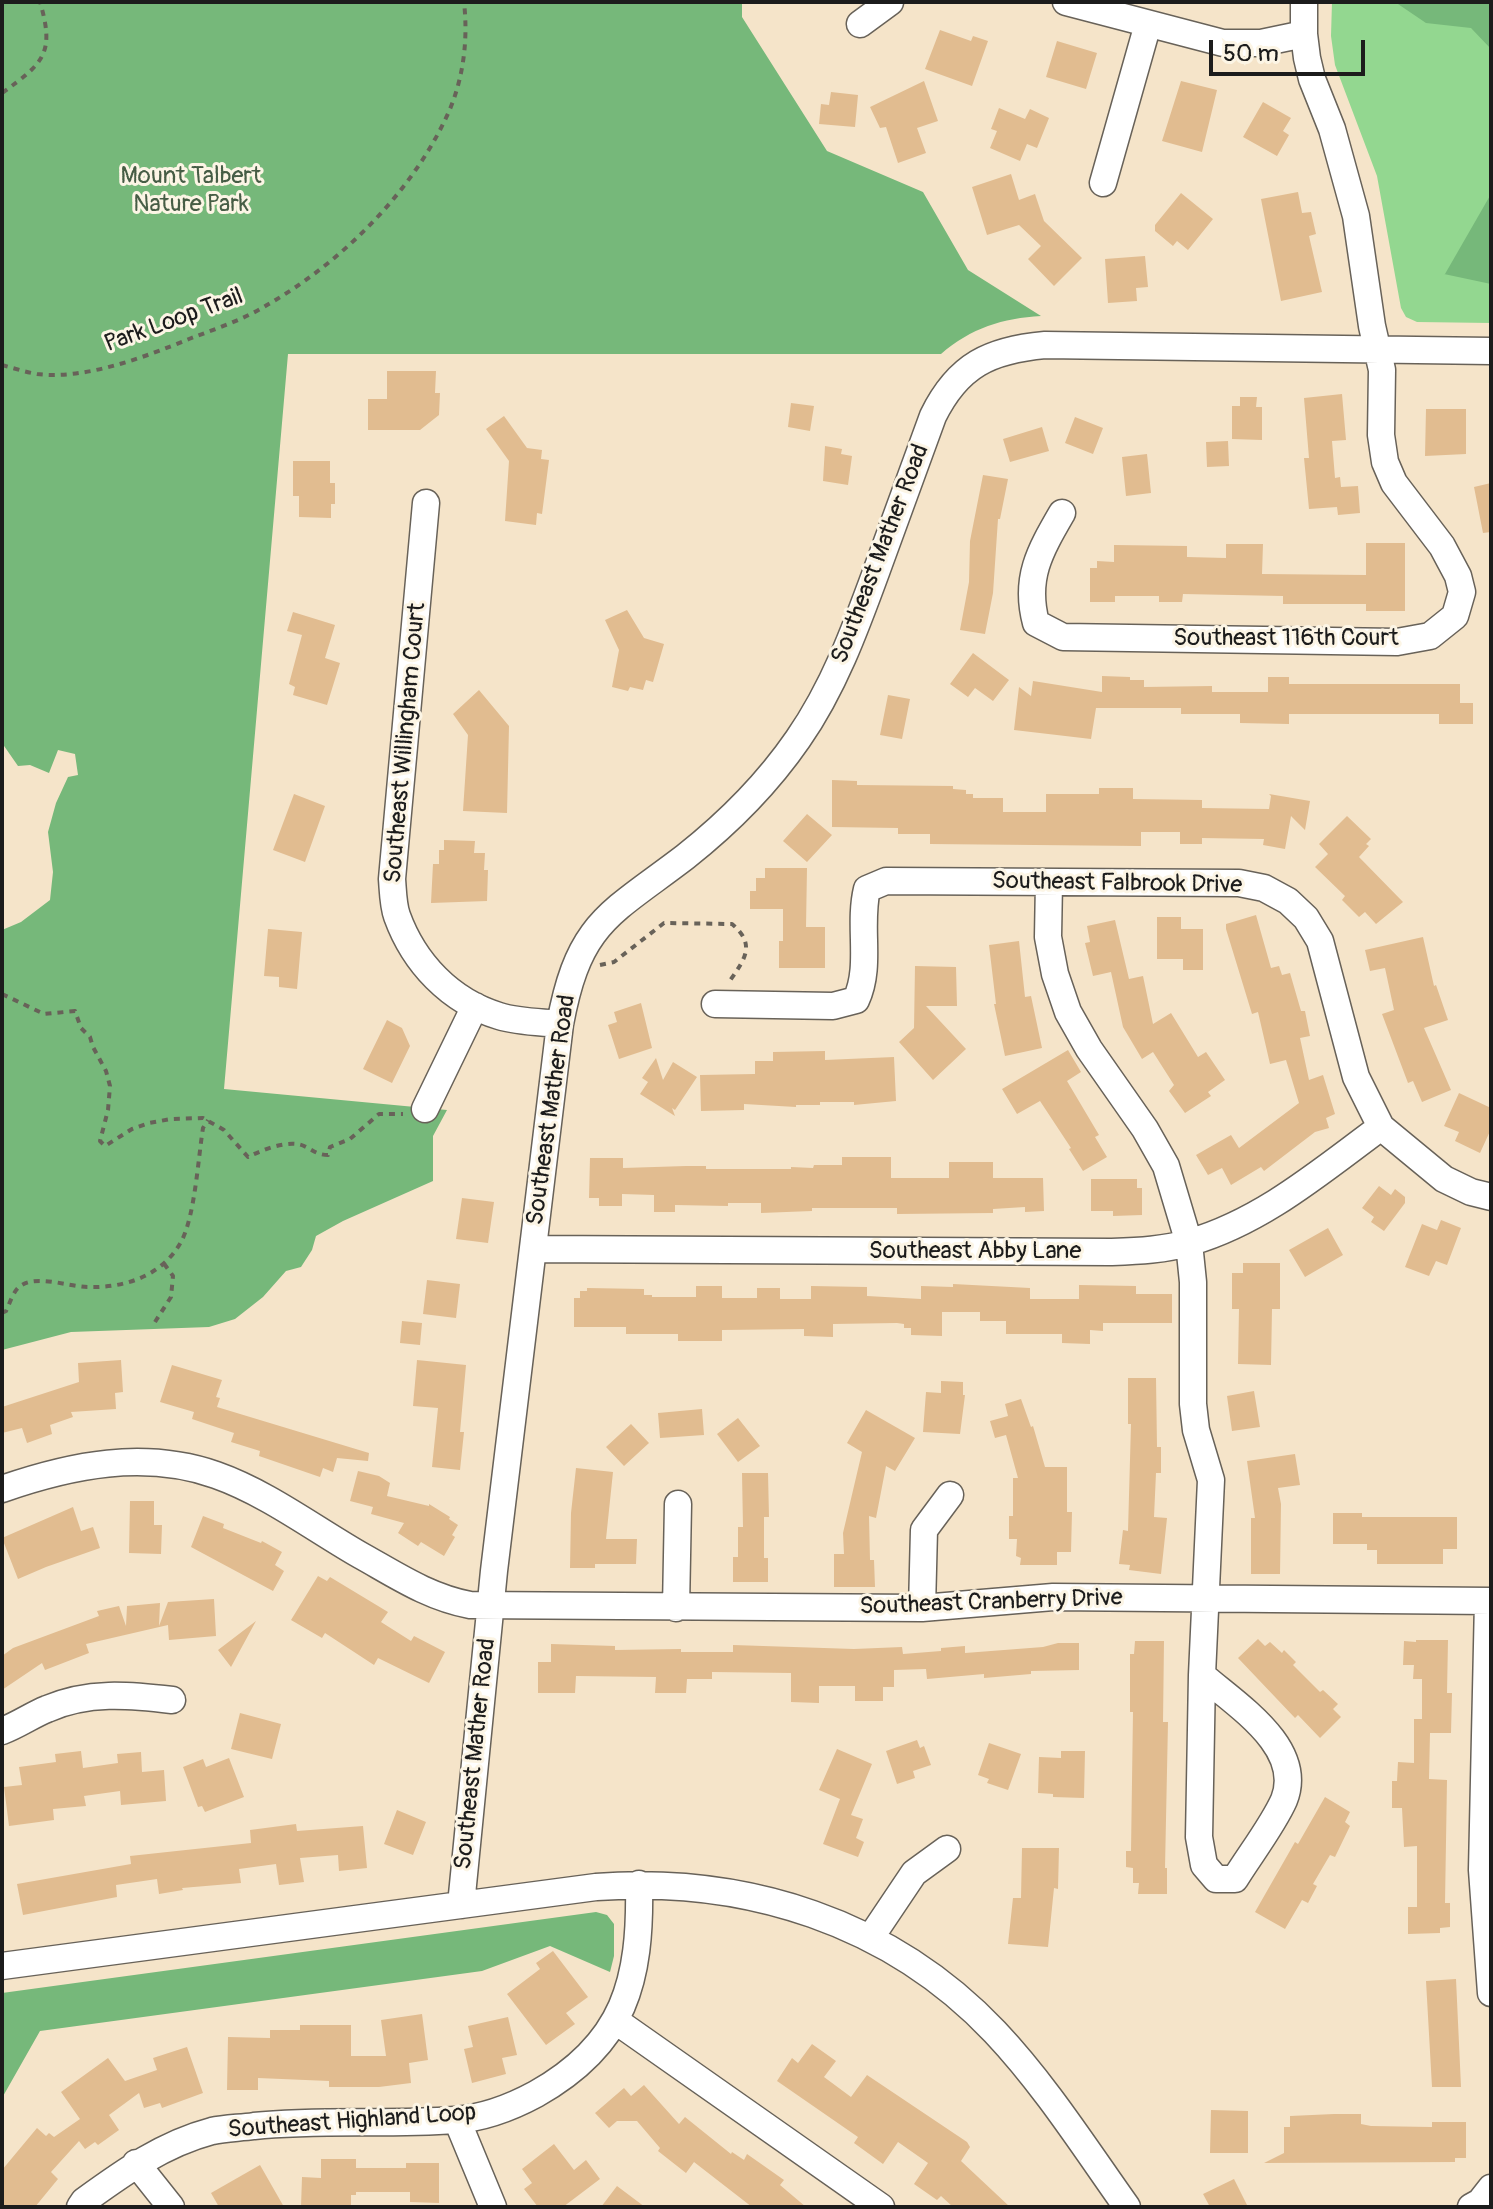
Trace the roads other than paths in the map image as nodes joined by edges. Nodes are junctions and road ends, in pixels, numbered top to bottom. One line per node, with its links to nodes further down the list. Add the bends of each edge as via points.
1 (890, 2): 4 (street)
2 (1066, 2): 5 (street)
3 (1304, 2): 6 (street, Southeast 116th Court)
4 (860, 24)
5 (1148, 24): 6 (street, via 1223,43 1261,43); 7 (street)
6 (1304, 34): 8 (street, Southeast 116th Court, via 1312,79 1349,185)
7 (1103, 183)
8 (1377, 350): 9 (street, Southeast Mather Road); 11 (street, Southeast 116th Court, via 1385,462 1402,495 1442,546 1462,592 1455,616 1430,636 1397,642 1063,637 1036,623 1031,601 1043,545); 15 (street, Southeast Mather Road, via 1045,345 1009,349 964,372 933,416 838,668 800,736 738,812 612,910 579,957)
9 (1491, 351)
10 (426, 503): 14 (street, Southeast Willingham Court, via 392,879 396,913 412,949 436,980)
11 (1062, 513)
12 (1049, 882): 13 (street, Southeast Falbrook Drive, via 886,881 867,889 862,909 863,985 856,1000 833,1006); 17 (street, Southeast Falbrook Drive, via 1239,883 1288,901 1320,941 1356,1077); 19 (street, via 1048,937 1068,1012 1166,1166)
13 (715, 1004)
14 (475, 1006): 15 (street, Southeast Willingham Court, via 500,1016); 16 (street)
15 (560, 1024): 20 (street, Southeast Mather Road)
16 (425, 1109)
17 (1381, 1127): 18 (street, Southeast Falbrook Drive, via 1444,1179); 19 (street, Southeast Abby Lane, via 1269,1208)
18 (1491, 1197)
19 (1189, 1243): 20 (street, Southeast Abby Lane, via 1111,1252); 24 (street, via 1193,1404 1211,1480)
20 (534, 1249): 26 (street, Southeast Mather Road)
21 (2, 1489): 26 (street, Southeast Cranberry Drive, via 74,1467 114,1462 156,1463 214,1475 428,1594)
22 (950, 1495): 28 (street, via 924,1530)
23 (678, 1504): 27 (street)
24 (1206, 1598): 25 (street, Southeast Cranberry Drive); 28 (street, Southeast Cranberry Drive, via 1053,1597); 29 (street)
25 (1489, 1601): 37 (street, via 1482,1870)
26 (491, 1605): 27 (street, Southeast Cranberry Drive); 34 (street, Southeast Mather Road)
27 (676, 1608): 28 (street, Southeast Cranberry Drive)
28 (922, 1608)
29 (1202, 1675): 29 (street, via 1199,1837 1204,1865 1216,1879 1235,1879 1284,1799 1287,1769 1273,1738)
30 (172, 1700): 31 (street, via 88,1696)
31 (2, 1731)
32 (947, 1849): 35 (street, via 914,1873)
33 (639, 1884): 34 (street); 35 (street, via 768,1899); 38 (street, Southeast Highland Loop, via 635,1968)
34 (461, 1905): 36 (street, Southeast Mather Road)
35 (871, 1937): 45 (street, via 950,1989 994,2030)
36 (2, 1966)
37 (1491, 1993)
38 (616, 2021): 39 (street, Southeast Highland Loop, via 580,2064 551,2085 522,2101); 44 (street)
39 (457, 2120): 40 (street, Southeast Highland Loop, via 214,2130); 43 (street)
40 (136, 2163): 41 (street, Southeast Highland Loop); 42 (street)
41 (80, 2207)
42 (171, 2207)
43 (493, 2207)
44 (881, 2207)
45 (1127, 2207)

